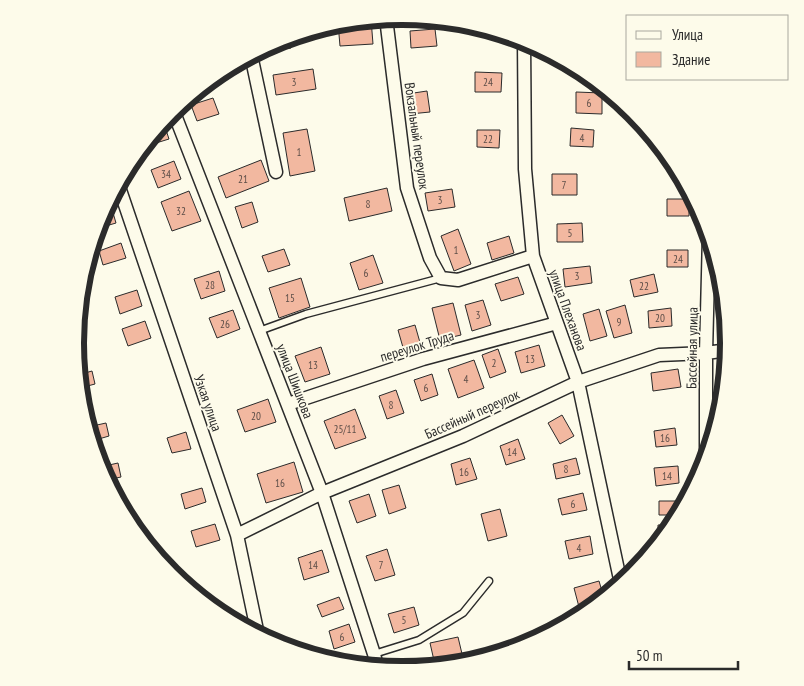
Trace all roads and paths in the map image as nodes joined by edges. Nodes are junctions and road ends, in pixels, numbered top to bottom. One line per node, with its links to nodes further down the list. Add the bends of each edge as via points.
1 (387, 26): 9 (street, Вокзальный переулок, via 407,188 430,258)
2 (524, 49): 7 (street, улица Плеханова, via 525,169)
3 (253, 63): 5 (street)
4 (176, 119): 11 (street, улица Шишкова)
5 (276, 172)
6 (121, 194): 18 (street, Узкая улица)
7 (533, 256): 9 (street, via 458,280); 10 (street, улица Плеханова)
8 (708, 259): 13 (street, Бассейная улица)
9 (440, 278): 11 (lane, via 306,314)
10 (557, 323): 14 (street, улица Плеханова); 15 (street, переулок Труда, via 423,359)
11 (259, 331): 15 (street, улица Шишкова)
12 (720, 351): 13 (street, Бассейный переулок)
13 (706, 353): 14 (street, Бассейный переулок, via 659,355); 16 (street, Бассейная улица)
14 (578, 382): 17 (street, Бассейный переулок, via 463,436); 19 (street, улица Плеханова)
15 (288, 404): 17 (street, улица Шишкова)
16 (706, 435)
17 (322, 493): 18 (street, Бассейный переулок); 22 (street, улица Шишкова)
18 (236, 535): 21 (street, Узкая улица)
19 (618, 576)
20 (489, 581): 22 (lane, via 463,613 419,640)
21 (256, 625)
22 (374, 654): 23 (street, улица Шишкова)
23 (375, 659)

